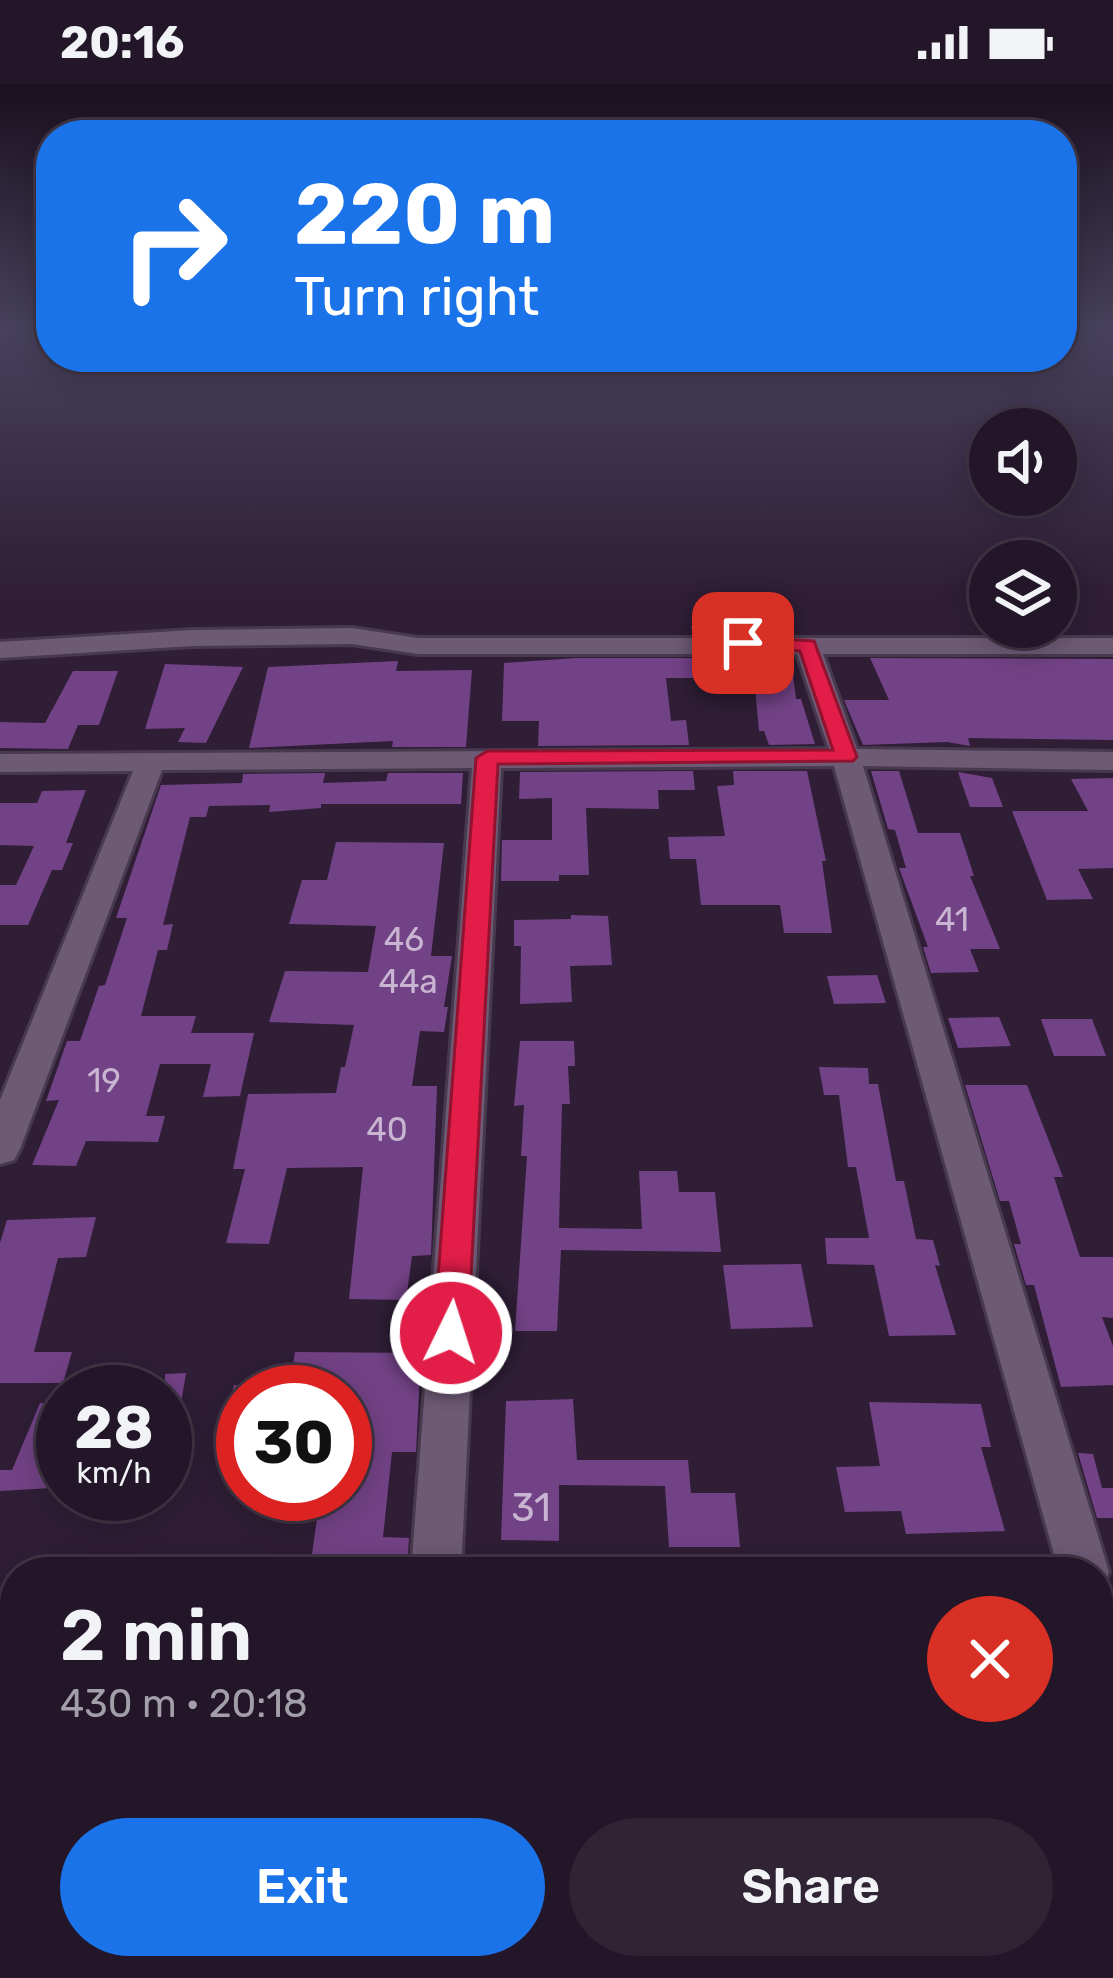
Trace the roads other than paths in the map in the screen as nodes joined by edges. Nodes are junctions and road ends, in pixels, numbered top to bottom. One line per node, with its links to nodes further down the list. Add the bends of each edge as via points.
1 (807, 645): 2 (street); 3 (street, via 418,646 352,636); 4 (street)
2 (1113, 646)
3 (0, 650)
4 (846, 757): 5 (street); 6 (street); 11 (street)
5 (487, 758): 8 (street); 10 (street)
6 (1113, 761)
7 (0, 763): 8 (street)
8 (151, 763): 9 (street)
9 (0, 1149)
10 (437, 1557)
11 (1080, 1557)

